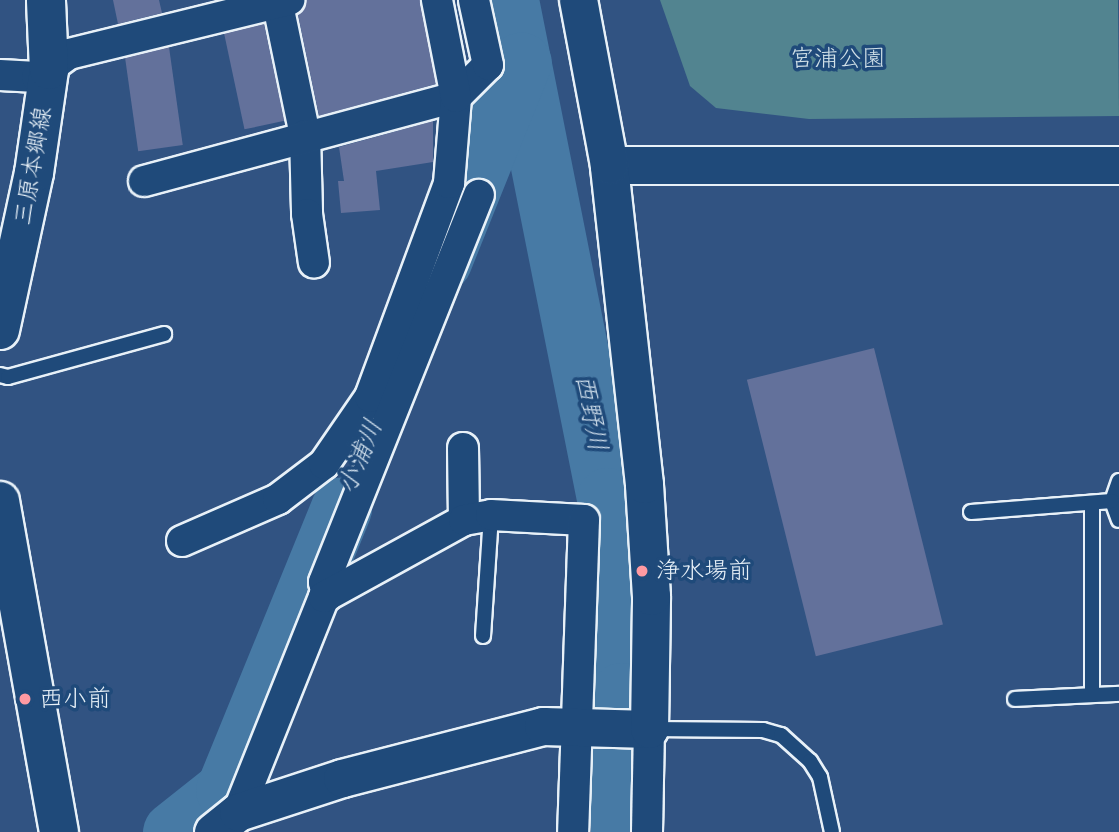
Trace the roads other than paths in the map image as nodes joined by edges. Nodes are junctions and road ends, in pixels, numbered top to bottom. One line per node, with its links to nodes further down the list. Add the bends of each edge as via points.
1 (46, 0): 6 (main road, 三原本郷線)
2 (438, 0): 8 (street)
3 (474, 0): 8 (street, via 488,65)
4 (578, 0): 10 (street)
5 (281, 1): 6 (street, via 69,54); 9 (street)
6 (49, 70): 7 (street, via 37,77); 15 (main road, 三原本郷線, via 34,173)
7 (0, 75)
8 (456, 97): 9 (street); 26 (street, via 449,183 370,397 324,464 278,499)
9 (305, 135): 12 (street); 14 (street, via 307,214)
10 (608, 165): 11 (street); 32 (street, via 644,484 651,596)
11 (1119, 165)
12 (144, 181)
13 (479, 195): 27 (street, via 324,582)
14 (314, 262)
15 (0, 330)
16 (164, 334): 17 (lane, via 8,377)
17 (0, 375)
18 (463, 448): 24 (street)
19 (1119, 481): 20 (lane)
20 (1112, 501): 22 (lane); 25 (lane)
21 (0, 502): 35 (main road)
22 (1092, 503): 23 (lane); 30 (lane)
23 (971, 512)
24 (478, 517): 27 (street); 28 (lane); 33 (street, via 584,520)
25 (1119, 520)
26 (182, 541)
27 (327, 596): 34 (street)
28 (483, 636)
29 (1119, 694): 30 (lane)
30 (1091, 695): 31 (lane)
31 (1016, 699)
32 (649, 729): 33 (street); 37 (street); 38 (lane, via 763,730 782,735 820,777)
33 (574, 730): 34 (street, via 543,726 342,778); 36 (street)
34 (226, 822)
35 (59, 832)
36 (573, 832)
37 (647, 832)
38 (832, 832)

